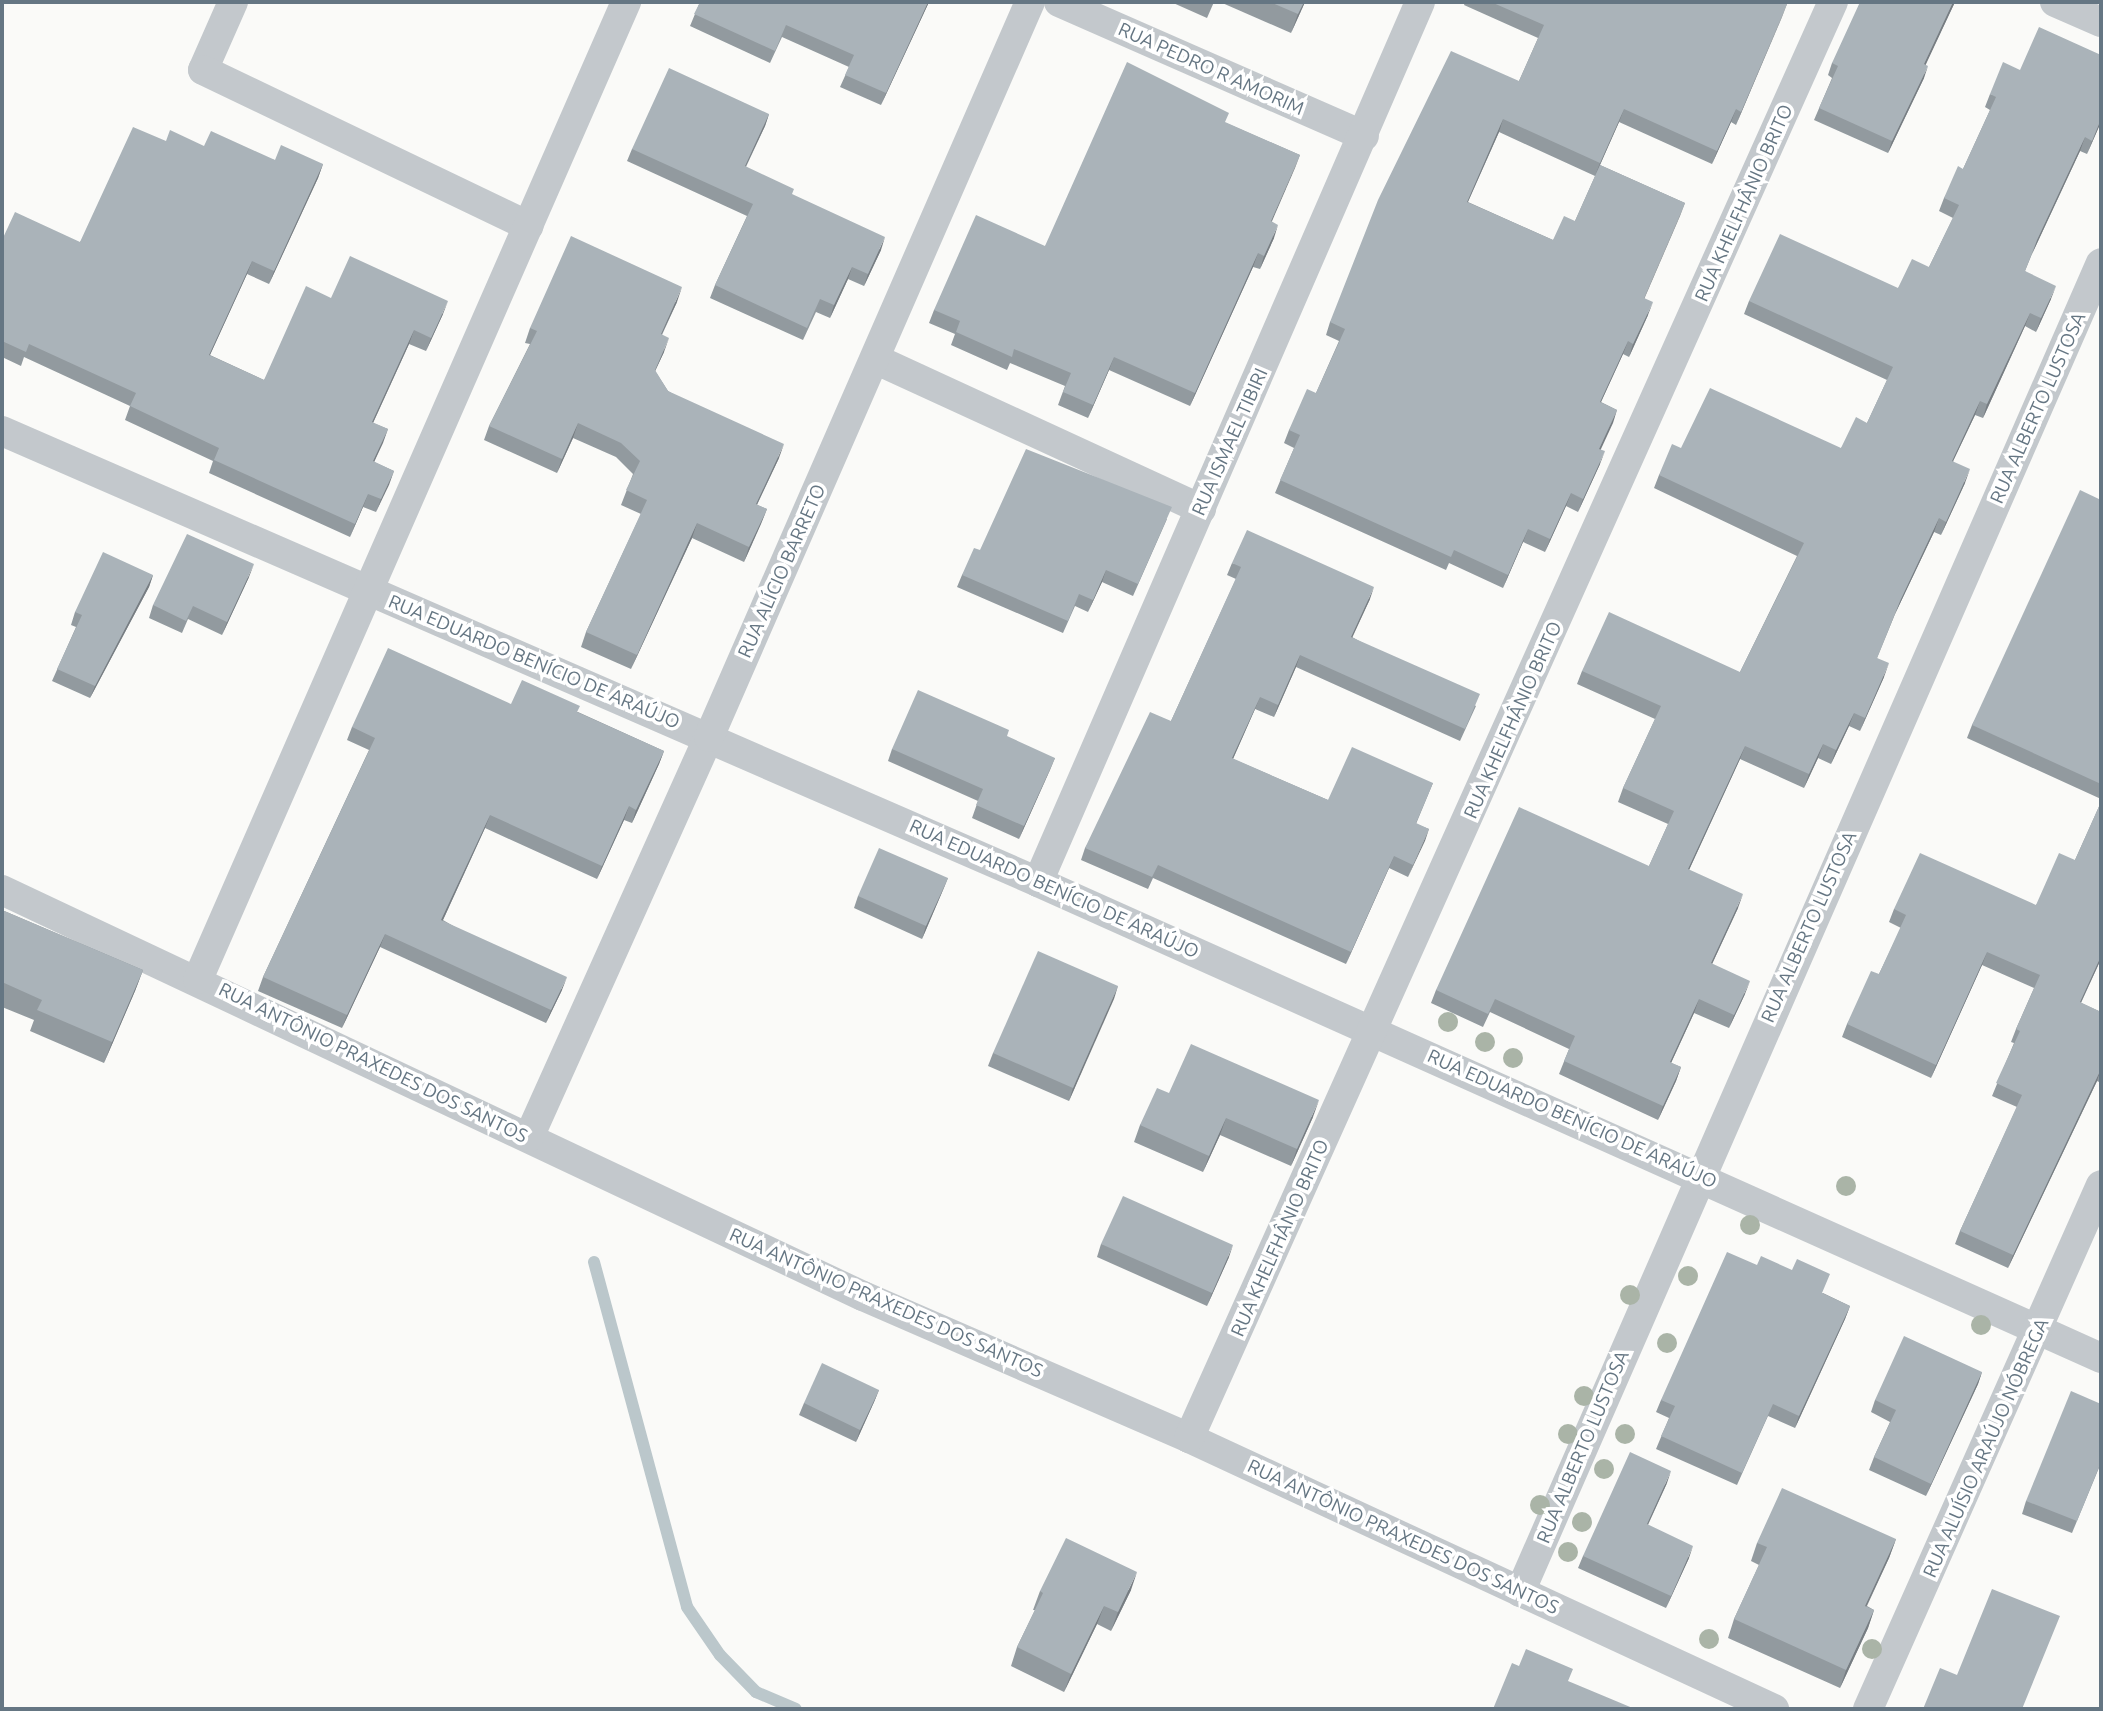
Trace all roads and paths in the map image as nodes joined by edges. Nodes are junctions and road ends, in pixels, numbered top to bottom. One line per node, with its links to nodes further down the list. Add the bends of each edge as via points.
1 (233, 2): 10 (street, via 203,70)
2 (626, 2): 10 (street)
3 (1030, 2): 12 (street, RUA ALÍCIO BARRETO)
4 (1059, 2): 9 (street, RUA PEDRO R AMORIM)
5 (1420, 2): 9 (street, RUA ISMAEL TIBIRI)
6 (1833, 2): 20 (street, RUA KHELFHÂNIO BRITO)
7 (2055, 2): 8 (street)
8 (2101, 22)
9 (1364, 136): 14 (street, RUA ISMAEL TIBIRI)
10 (529, 226): 15 (street)
11 (2101, 263): 22 (street, RUA ALBERTO LUSTOSA)
12 (875, 359): 14 (street); 16 (street, RUA ALÍCIO BARRETO)
13 (2, 431): 15 (street, RUA EDUARDO BENÍCIO DE ARAÚJO)
14 (1201, 509): 17 (street, RUA ISMAEL TIBIRI)
15 (371, 591): 16 (street, RUA EDUARDO BENÍCIO DE ARAÚJO); 19 (street)
16 (709, 737): 17 (street, RUA EDUARDO BENÍCIO DE ARAÚJO); 21 (street, RUA ALÍCIO BARRETO)
17 (1038, 882): 20 (street, RUA EDUARDO BENÍCIO DE ARAÚJO)
18 (2, 890): 19 (street, RUA ANTÔNIO PRAXEDES DOS SANTOS)
19 (198, 979): 21 (street, RUA ANTÔNIO PRAXEDES DOS SANTOS)
20 (1374, 1032): 22 (street, RUA EDUARDO BENÍCIO DE ARAÚJO); 26 (street, RUA KHELFHÂNIO BRITO)
21 (529, 1137): 26 (street, RUA ANTÔNIO PRAXEDES DOS SANTOS, via 863,1296)
22 (1700, 1174): 24 (street, RUA EDUARDO BENÍCIO DE ARAÚJO); 27 (street, RUA ALBERTO LUSTOSA)
23 (2101, 1185): 24 (street, RUA ALUÍSIO ARAÚJO NÓBREGA)
24 (2040, 1328): 25 (street, RUA EDUARDO BENÍCIO DE ARAÚJO); 29 (street, RUA ALUÍSIO ARAÚJO NÓBREGA)
25 (2101, 1357)
26 (1189, 1438): 27 (street, RUA ANTÔNIO PRAXEDES DOS SANTOS)
27 (1520, 1592): 28 (street, RUA ANTÔNIO PRAXEDES DOS SANTOS)
28 (1774, 1709)
29 (1868, 1709)

